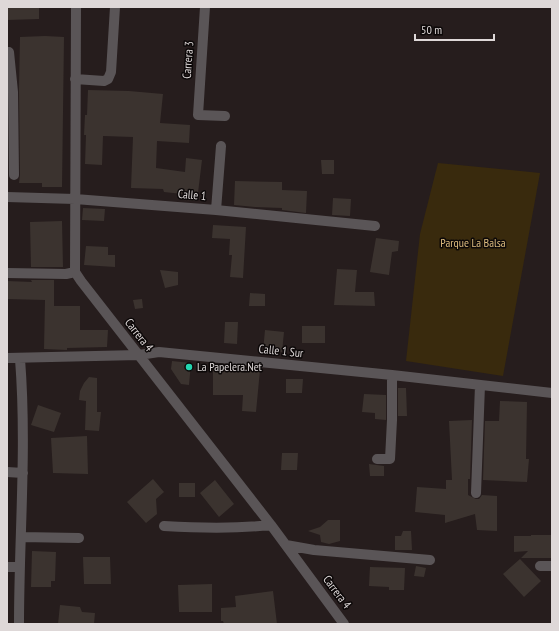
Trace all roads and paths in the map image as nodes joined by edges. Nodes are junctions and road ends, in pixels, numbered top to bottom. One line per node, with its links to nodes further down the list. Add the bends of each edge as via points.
1 (76, 7): 5 (street)
2 (115, 7): 5 (street, via 111,72 108,79)
3 (205, 7): 7 (street, Carrera 3, via 198,115)
4 (9, 52): 6 (street)
5 (75, 79): 11 (street)
6 (10, 92): 9 (street)
7 (225, 116)
8 (221, 146): 12 (street)
9 (14, 175)
10 (7, 197): 11 (street, Calle 1)
11 (75, 199): 12 (street, Calle 1); 14 (street)
12 (216, 210): 13 (street, Calle 1)
13 (375, 226)
14 (75, 272): 15 (street); 16 (street, Carrera 4)
15 (7, 273)
16 (139, 355): 18 (street, Calle 1 Sur); 19 (street, Calle 1 Sur, via 159,352); 26 (street, Carrera 4)
17 (7, 358): 18 (street, Calle 1 Sur)
18 (20, 358): 24 (street)
19 (392, 375): 20 (street, Calle 1 Sur); 22 (street, via 390,459)
20 (480, 385): 21 (street, Calle 1 Sur); 25 (street)
21 (552, 393)
22 (377, 459)
23 (7, 472): 24 (street)
24 (23, 472): 28 (street)
25 (476, 493)
26 (271, 525): 27 (street, via 193,528); 30 (street, Carrera 4)
27 (164, 526)
28 (21, 536): 29 (street); 35 (street)
29 (79, 538)
30 (286, 545): 31 (street, via 314,550); 37 (street, Carrera 4)
31 (430, 560)
32 (7, 566): 35 (street)
33 (540, 566): 34 (street)
34 (552, 566)
35 (19, 567): 36 (street)
36 (19, 624)
37 (344, 624)

